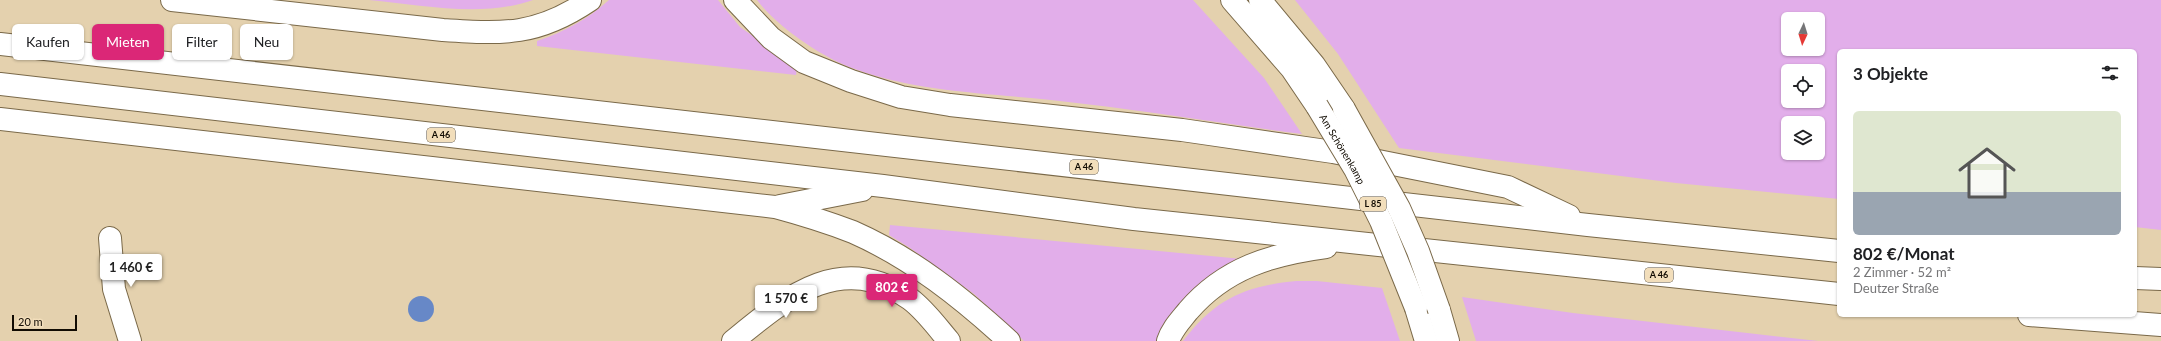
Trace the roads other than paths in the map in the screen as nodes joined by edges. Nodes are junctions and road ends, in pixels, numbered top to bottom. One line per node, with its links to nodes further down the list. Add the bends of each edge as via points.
1 (172, 0): 2 (main road, via 487,33 527,30 568,14)
2 (590, 0)
3 (735, 0): 11 (main road, via 771,38 804,62 901,97 950,105 1182,130 1333,152 1508,187)
4 (1232, 0): 25 (main road, Am Schönenkamp / L 85, bridge, via 1292,69 1355,169 1378,215 1416,308)
5 (1260, 0): 26 (main road, L 85, bridge, via 1314,65 1344,109 1399,208 1420,258)
6 (0, 44): 11 (main road, A 46)
7 (0, 84): 9 (main road, A 46)
8 (0, 119): 10 (main road)
9 (883, 186): 10 (main road); 13 (main road, A 46, via 1134,219)
10 (775, 207): 23 (main road, via 824,222 892,251 933,277)
11 (1588, 225): 14 (main road, A 46)
12 (110, 238): 20 (main road, via 114,289)
13 (1355, 244): 17 (main road, A 46); 24 (main road, via 1319,248 1266,259 1240,269 1196,302 1172,331)
14 (1837, 251)
15 (2137, 278): 16 (main road)
16 (2161, 279)
17 (1837, 294)
18 (2055, 317): 19 (main road)
19 (2161, 325)
20 (130, 341)
21 (733, 341): 22 (main road, via 778,304 810,286 849,278 868,280 891,287 916,305)
22 (949, 341)
23 (1009, 341)
24 (1168, 341)
25 (1426, 341)
26 (1448, 341)

